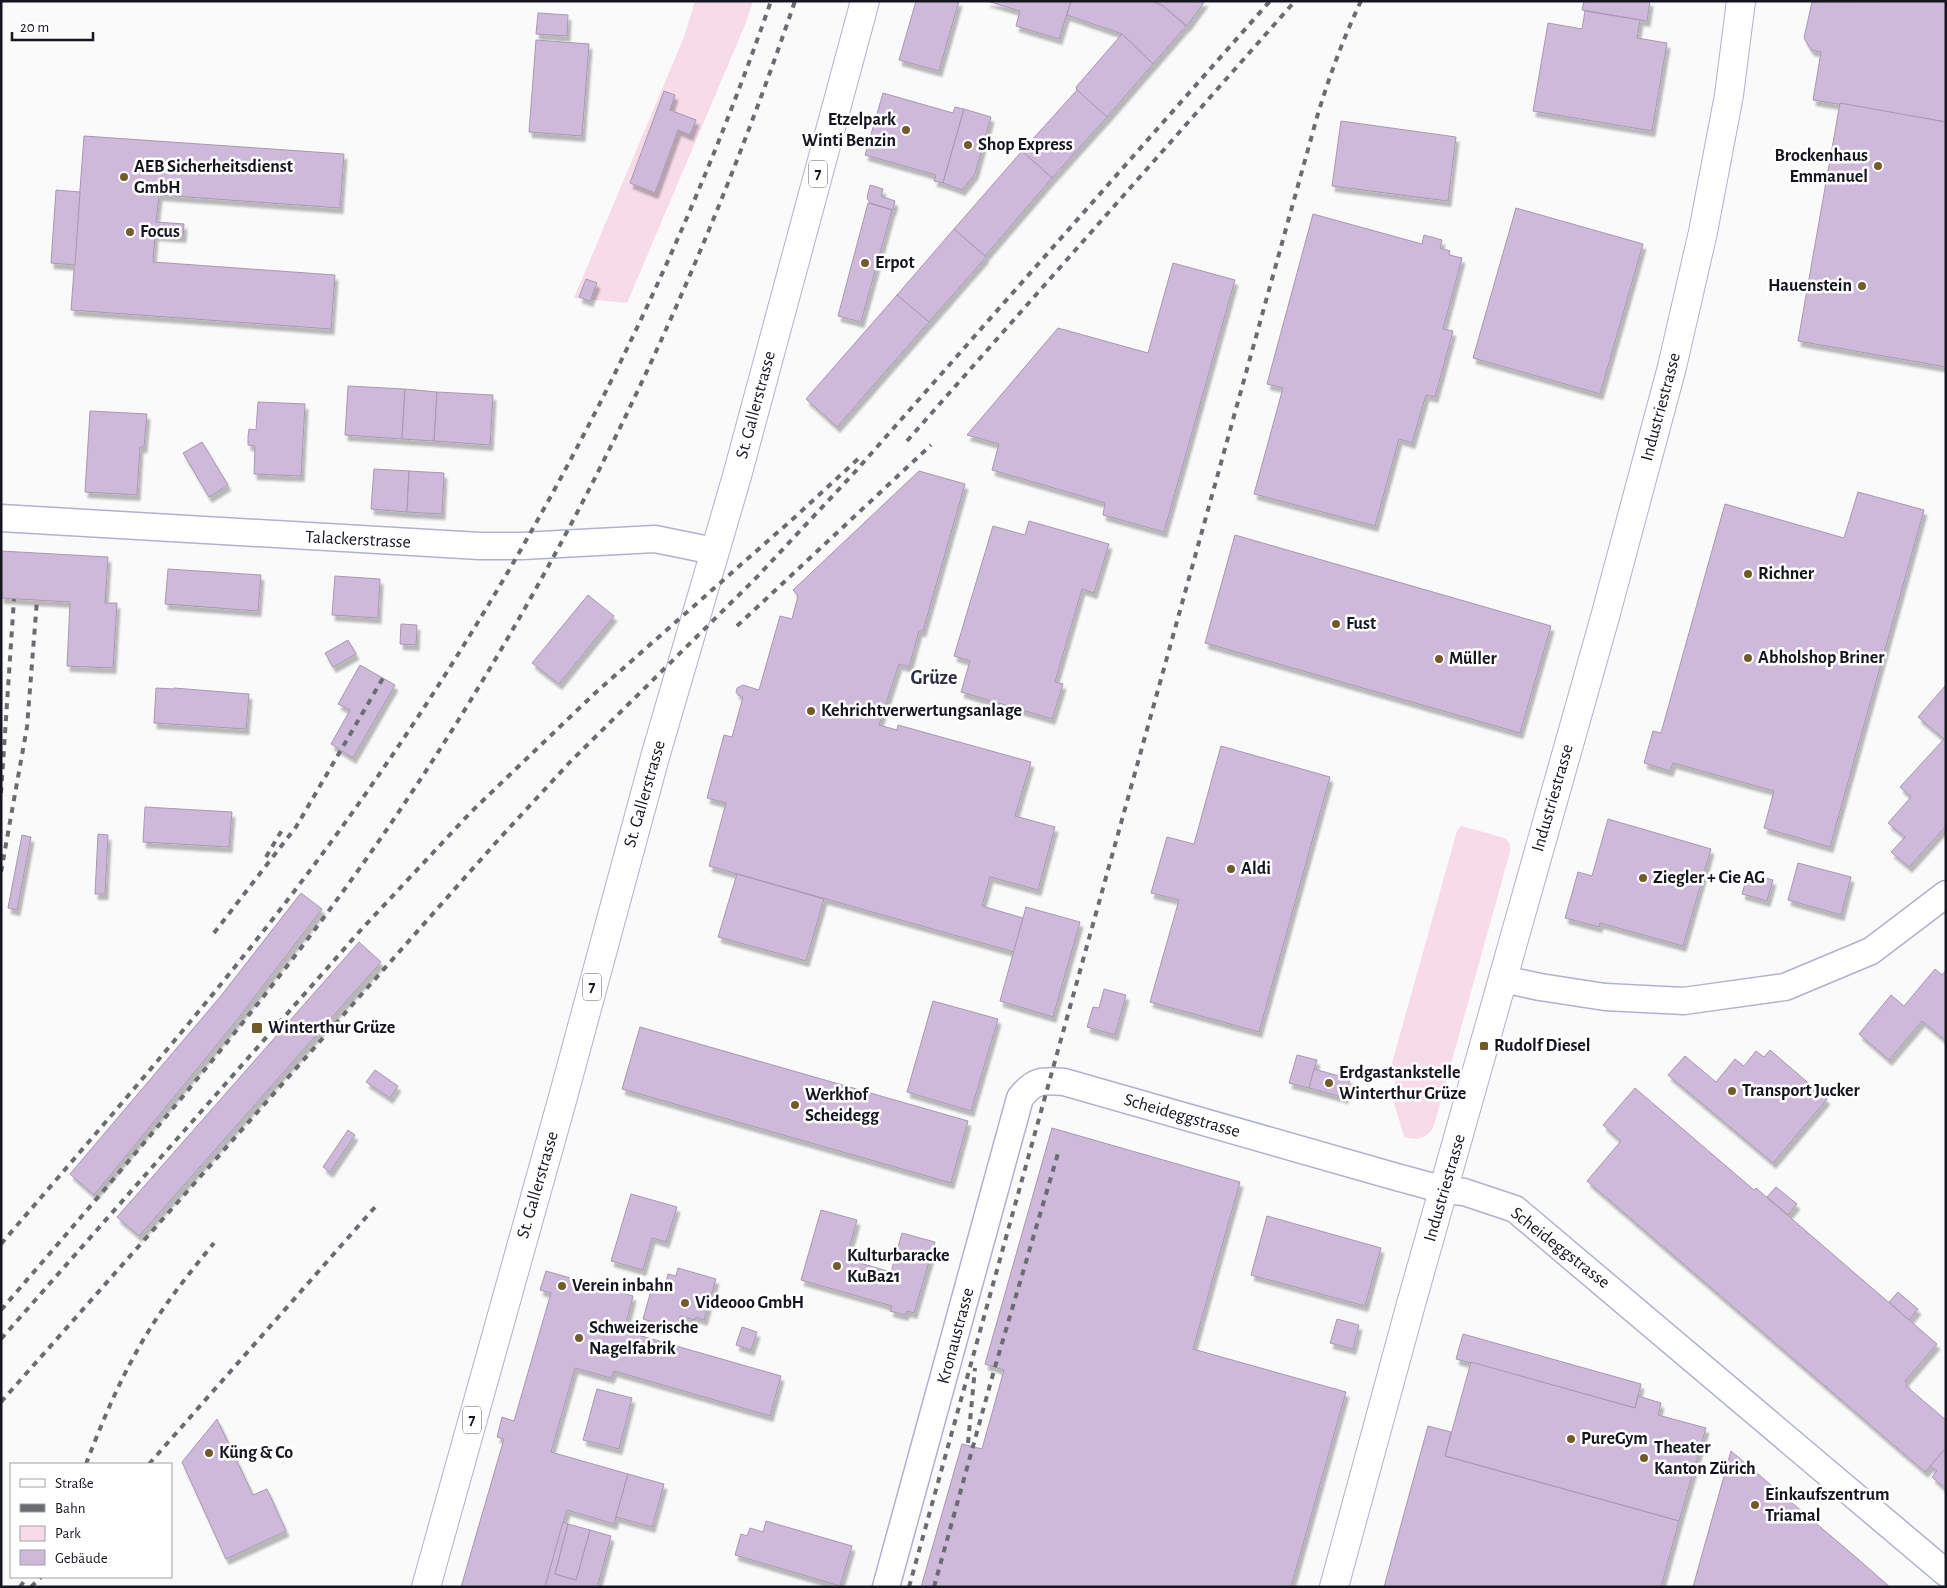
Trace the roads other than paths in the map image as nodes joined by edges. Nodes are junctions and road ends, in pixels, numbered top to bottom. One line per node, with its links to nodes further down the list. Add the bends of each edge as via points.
1 (864, 1): 4 (main road, St. Gallerstrasse / 7)
2 (1741, 1): 6 (main road, Industriestrasse, via 1729,95 1704,232 1674,358)
3 (1, 518): 4 (street, Talackerstrasse, via 480,546 656,539)
4 (714, 552): 10 (main road, St. Gallerstrasse / 7)
5 (1946, 894): 6 (street, via 1871,951 1786,987 1684,1001 1605,997)
6 (1503, 979): 8 (main road, Industriestrasse)
7 (1029, 1087): 8 (street, Scheideggstrasse, via 1043,1081 1064,1082); 11 (street, Kronaustrasse, via 1020,1098)
8 (1444, 1190): 9 (street, Scheideggstrasse, via 1464,1192 1515,1209); 12 (main road, Industriestrasse)
9 (1946, 1573)
10 (426, 1587)
11 (886, 1587)
12 (1334, 1587)

